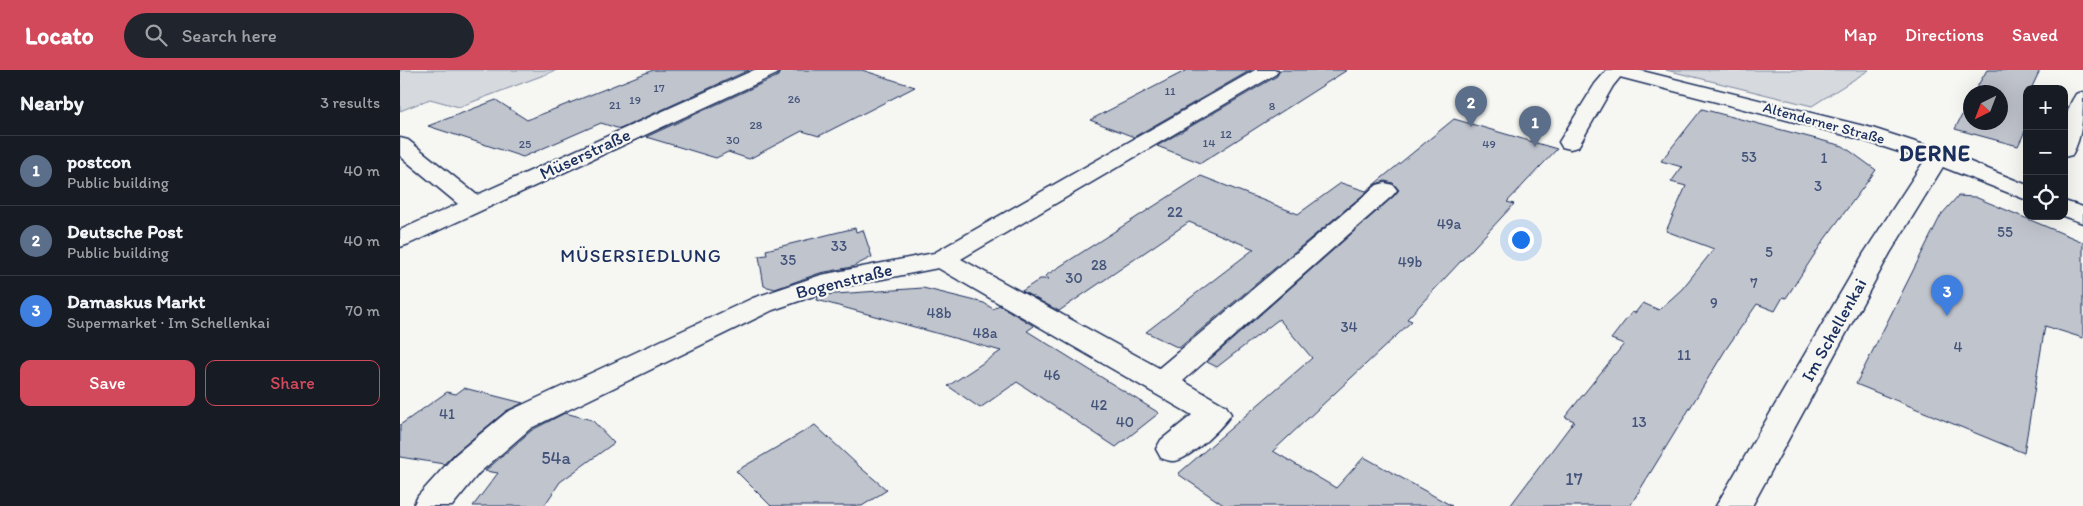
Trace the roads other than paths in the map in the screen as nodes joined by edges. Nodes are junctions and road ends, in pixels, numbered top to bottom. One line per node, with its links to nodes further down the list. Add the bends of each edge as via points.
1 (770, 70): 11 (street, Müserstraße)
2 (1269, 70): 15 (street, Bogenstraße)
3 (1616, 70): 6 (street, via 1604,84); 8 (street, Altenderner Straße, via 1822,122)
4 (2083, 98): 5 (street)
5 (2073, 139)
6 (1570, 142)
7 (400, 145): 11 (street)
8 (1938, 157): 10 (street, Altenderner Straße); 19 (street, Im Schellenkai, via 1877,252)
9 (1385, 190): 16 (street)
10 (2023, 191)
11 (474, 205): 14 (street, Müserstraße)
12 (2068, 210): 13 (street)
13 (2083, 216)
14 (400, 239)
15 (942, 259): 16 (street); 18 (street, Bogenstraße, via 831,281 763,304 519,420 467,464)
16 (1160, 384): 17 (street, via 1215,414)
17 (1173, 449)
18 (431, 506)
19 (1734, 506)

